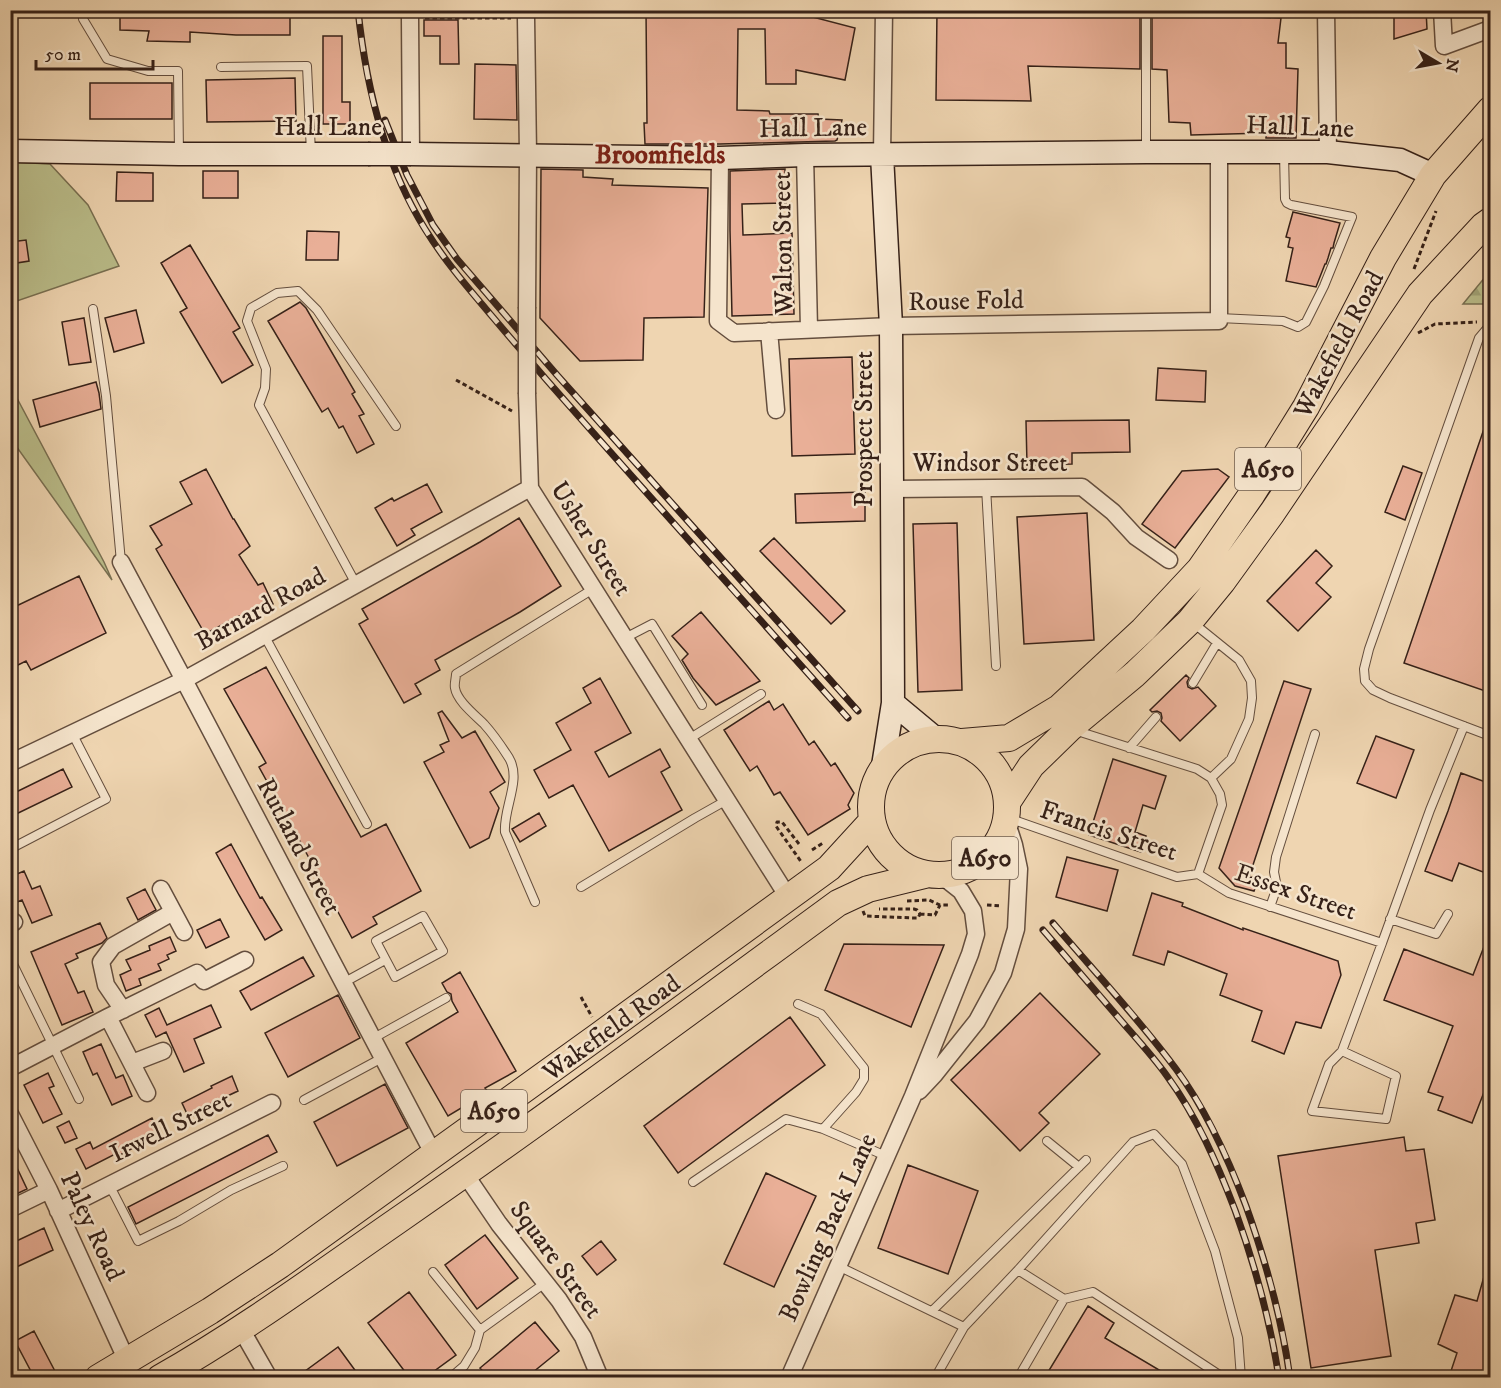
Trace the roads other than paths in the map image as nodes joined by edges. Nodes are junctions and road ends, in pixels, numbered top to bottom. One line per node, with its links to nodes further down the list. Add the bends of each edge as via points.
1 (83, 10): 16 (lane, via 83,19 107,59 148,71 178,71)
2 (884, 10): 21 (street)
3 (1146, 10): 12 (lane)
4 (1326, 10): 14 (street)
5 (1442, 10): 8 (street, via 1444,46)
6 (410, 18): 18 (street)
7 (526, 18): 19 (street, Usher Street)
8 (1491, 29)
9 (221, 67): 17 (lane, via 307,66)
10 (1491, 110): 23 (main road, Wakefield Road / A650)
11 (10, 151): 16 (street, Hall Lane)
12 (1146, 152): 15 (street, Hall Lane); 21 (street, Hall Lane)
13 (1284, 152): 14 (street, Hall Lane); 15 (street, Hall Lane); 26 (lane, via 1287,203 1352,217 1306,322 1298,327 1283,321)
14 (1328, 152): 23 (street, Hall Lane, via 1400,159)
15 (1219, 153): 26 (street)
16 (179, 154): 17 (street, Hall Lane)
17 (311, 154): 18 (street, Hall Lane, bridge)
18 (411, 154): 19 (street, Hall Lane)
19 (528, 154): 22 (street, Hall Lane); 34 (street, Usher Street, bridge)
20 (805, 155): 21 (street, Hall Lane); 22 (street, Hall Lane); 29 (street, Walton Street)
21 (882, 155): 28 (street, Prospect Street)
22 (720, 158): 30 (street, Rouse Fold, via 718,321 734,333)
23 (1433, 175): 58 (main road, Wakefield Road / A650, via 1383,258 1306,407 1200,570 1143,630 1059,708 1009,738)
24 (1491, 221): 40 (main road, Wakefield Road / A650, via 1420,294 1272,513)
25 (93, 309): 37 (lane, via 106,396)
26 (1219, 320): 28 (street, Rouse Fold)
27 (1491, 325): 51 (lane, via 1479,338 1364,669 1365,681 1373,690)
28 (891, 326): 29 (street, Rouse Fold); 35 (street, Prospect Street)
29 (809, 329): 30 (street, Rouse Fold)
30 (769, 331): 31 (street)
31 (777, 410)
32 (396, 426): 38 (lane, via 317,310 298,291 277,293 251,308 247,321 266,369 259,405)
33 (986, 487): 35 (street, Windsor Street); 36 (street, Windsor Street, via 1082,487 1136,537); 44 (lane)
34 (530, 488): 38 (street, Barnard Road); 39 (street, Usher Street)
35 (892, 489): 48 (street, Prospect Street)
36 (1169, 560)
37 (121, 562): 45 (street, Rutland Street)
38 (356, 584): 41 (street, Barnard Road)
39 (593, 589): 42 (street, Usher Street); 73 (lane, via 456,674 455,688 460,698 510,759 514,770 505,832)
40 (1190, 621): 43 (lane); 52 (main road, Wakefield Road / A650)
41 (264, 635): 45 (street, Barnard Road); 66 (lane)
42 (625, 638): 49 (lane, via 652,624); 57 (street, Usher Street)
43 (1217, 643): 46 (lane); 62 (lane, via 1239,660 1251,681 1252,698 1249,719 1231,759)
44 (996, 666)
45 (184, 680): 53 (street, Barnard Road); 83 (street, Rutland Street)
46 (1193, 682)
47 (760, 694): 57 (lane)
48 (893, 703): 56 (street); 61 (street, Prospect Street)
49 (702, 705)
50 (1156, 717): 59 (lane)
51 (1464, 726): 55 (lane); 77 (lane, Essex Street)
52 (1070, 728): 59 (lane); 64 (main road, Wakefield Road / A650, via 1031,766)
53 (72, 733): 60 (street, Barnard Road); 67 (lane, via 106,799)
54 (1315, 734): 74 (lane, via 1276,856 1276,887)
55 (1491, 736)
56 (935, 738): 58 (main road, A650); 61 (main road, A650, via 907,746)
57 (689, 739): 63 (street, Usher Street)
58 (962, 742): 64 (main road, A650, via 977,749 997,770)
59 (1129, 748): 62 (lane)
60 (10, 763)
61 (884, 766): 65 (main road, A650, via 871,795)
62 (1211, 778): 68 (lane, Francis Street, via 1222,805)
63 (727, 800): 70 (lane); 72 (street, Usher Street)
64 (1008, 814): 68 (lane, Francis Street, via 1177,877); 69 (main road, A650, via 1001,838 988,855 966,870); 95 (street, Bowling Back Lane, via 1019,870 1016,929 1003,973 977,1021)
65 (872, 821): 69 (main road, A650, via 879,841 899,863); 72 (main road, Wakefield Road / A650, via 829,868)
66 (367, 824)
67 (10, 849)
68 (1198, 874): 74 (lane, Essex Street, via 1229,893)
69 (933, 875): 95 (street, Bowling Back Lane, via 961,891 973,911 976,934); 107 (main road, Wakefield Road / A650, via 868,889 838,903)
70 (581, 887)
71 (161, 890): 75 (street)
72 (788, 897): 102 (main road, Wakefield Road / A650)
73 (535, 902)
74 (1270, 907): 79 (lane, Essex Street)
75 (173, 912): 78 (street); 86 (street, via 113,945 101,962)
76 (1448, 914): 77 (lane, via 1436,934)
77 (1390, 920): 79 (lane, Essex Street)
78 (184, 932)
79 (1382, 943): 90 (lane, Essex Street)
80 (10, 958): 88 (lane)
81 (245, 960): 86 (street, via 204,981 197,973)
82 (385, 960): 82 (lane, via 376,941 423,916 443,951 395,977); 83 (lane)
83 (343, 983): 87 (street, Rutland Street)
84 (446, 998): 87 (lane)
85 (798, 1004): 100 (lane, via 821,1014 864,1068 864,1079 856,1092)
86 (115, 1013): 88 (street); 92 (street)
87 (372, 1038): 91 (street, Rutland Street)
88 (53, 1046): 93 (street); 96 (lane)
89 (163, 1051): 92 (street)
90 (1342, 1051): 90 (lane, Essex Street, via 1329,1064 1312,1111 1386,1119 1396,1076)
91 (382, 1058): 97 (lane); 102 (street, Rutland Street)
92 (132, 1063): 94 (street)
93 (10, 1068)
94 (147, 1093)
95 (913, 1096): 103 (street, Bowling Back Lane)
96 (79, 1099)
97 (304, 1100)
98 (272, 1103): 109 (street, Irwell Street)
99 (10, 1114): 110 (street, Paley Road)
100 (823, 1129): 103 (lane); 108 (lane, via 786,1119)
101 (1047, 1141): 106 (lane)
102 (434, 1155): 122 (main road, Wakefield Road / A650, via 280,1265)
103 (886, 1156): 113 (street, Bowling Back Lane)
104 (1086, 1160): 106 (lane)
105 (283, 1166): 109 (lane, via 138,1241)
106 (1079, 1167): 118 (lane)
107 (465, 1174): 116 (street, Square Street); 120 (main road, Wakefield Road / A650)
108 (693, 1182)
109 (108, 1185): 112 (street, Irwell Street)
110 (49, 1190): 111 (street); 112 (street, Paley Road)
111 (10, 1209)
112 (58, 1211): 122 (street, Paley Road)
113 (838, 1266): 118 (lane); 128 (street, Bowling Back Lane)
114 (1018, 1270): 117 (lane); 119 (lane); 132 (lane, via 1133,1142 1154,1134 1182,1164 1215,1251 1238,1338)
115 (433, 1272): 121 (lane)
116 (545, 1283): 121 (lane); 127 (street, Square Street, via 583,1337)
117 (1064, 1299): 130 (lane); 131 (lane, via 1093,1292)
118 (932, 1311): 119 (lane)
119 (964, 1327): 129 (lane)
120 (241, 1329): 123 (main road, Wakefield Road / A650); 125 (street)
121 (480, 1330): 126 (lane, via 464,1366)
122 (127, 1361): 124 (main road, Wakefield Road / A650)
123 (173, 1374)
124 (98, 1377)
125 (269, 1377)
126 (450, 1377)
127 (600, 1377)
128 (789, 1377)
129 (935, 1377)
130 (1018, 1377)
131 (1224, 1377)
132 (1241, 1377)

